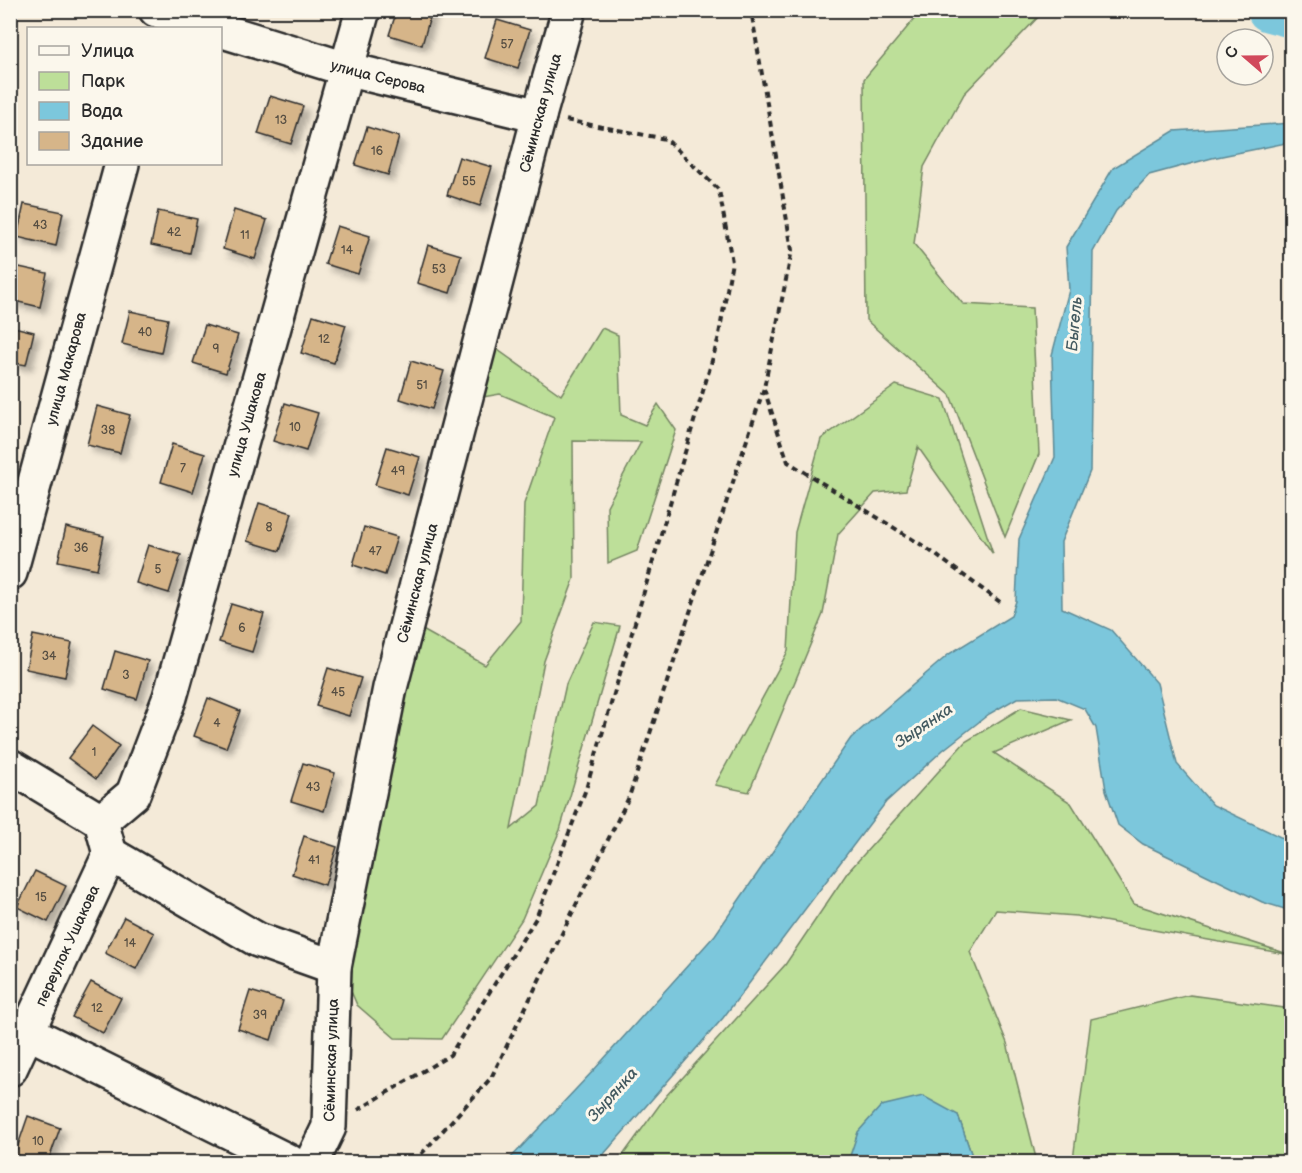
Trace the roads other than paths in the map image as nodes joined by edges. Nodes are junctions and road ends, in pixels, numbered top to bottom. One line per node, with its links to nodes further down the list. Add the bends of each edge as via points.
1 (363, 10): 6 (street, улица Ушакова)
2 (569, 10): 7 (street, Сёминская улица)
3 (161, 16): 4 (street)
4 (210, 27)
5 (222, 31): 6 (street, улица Серова)
6 (346, 69): 7 (street, улица Серова); 11 (street, улица Ушакова, via 170,697 133,794)
7 (539, 116): 13 (street, Сёминская улица, via 390,688)
8 (122, 165): 9 (street, улица Макарова)
9 (10, 573)
10 (10, 766): 11 (street)
11 (101, 821): 12 (street)
12 (110, 854): 13 (street, via 258,940); 14 (street, переулок Ушакова)
13 (334, 967): 17 (street, Сёминская улица, via 329,1127)
14 (28, 1032): 15 (street, переулок Ушакова); 16 (street)
15 (10, 1069)
16 (290, 1162)
17 (312, 1162)

